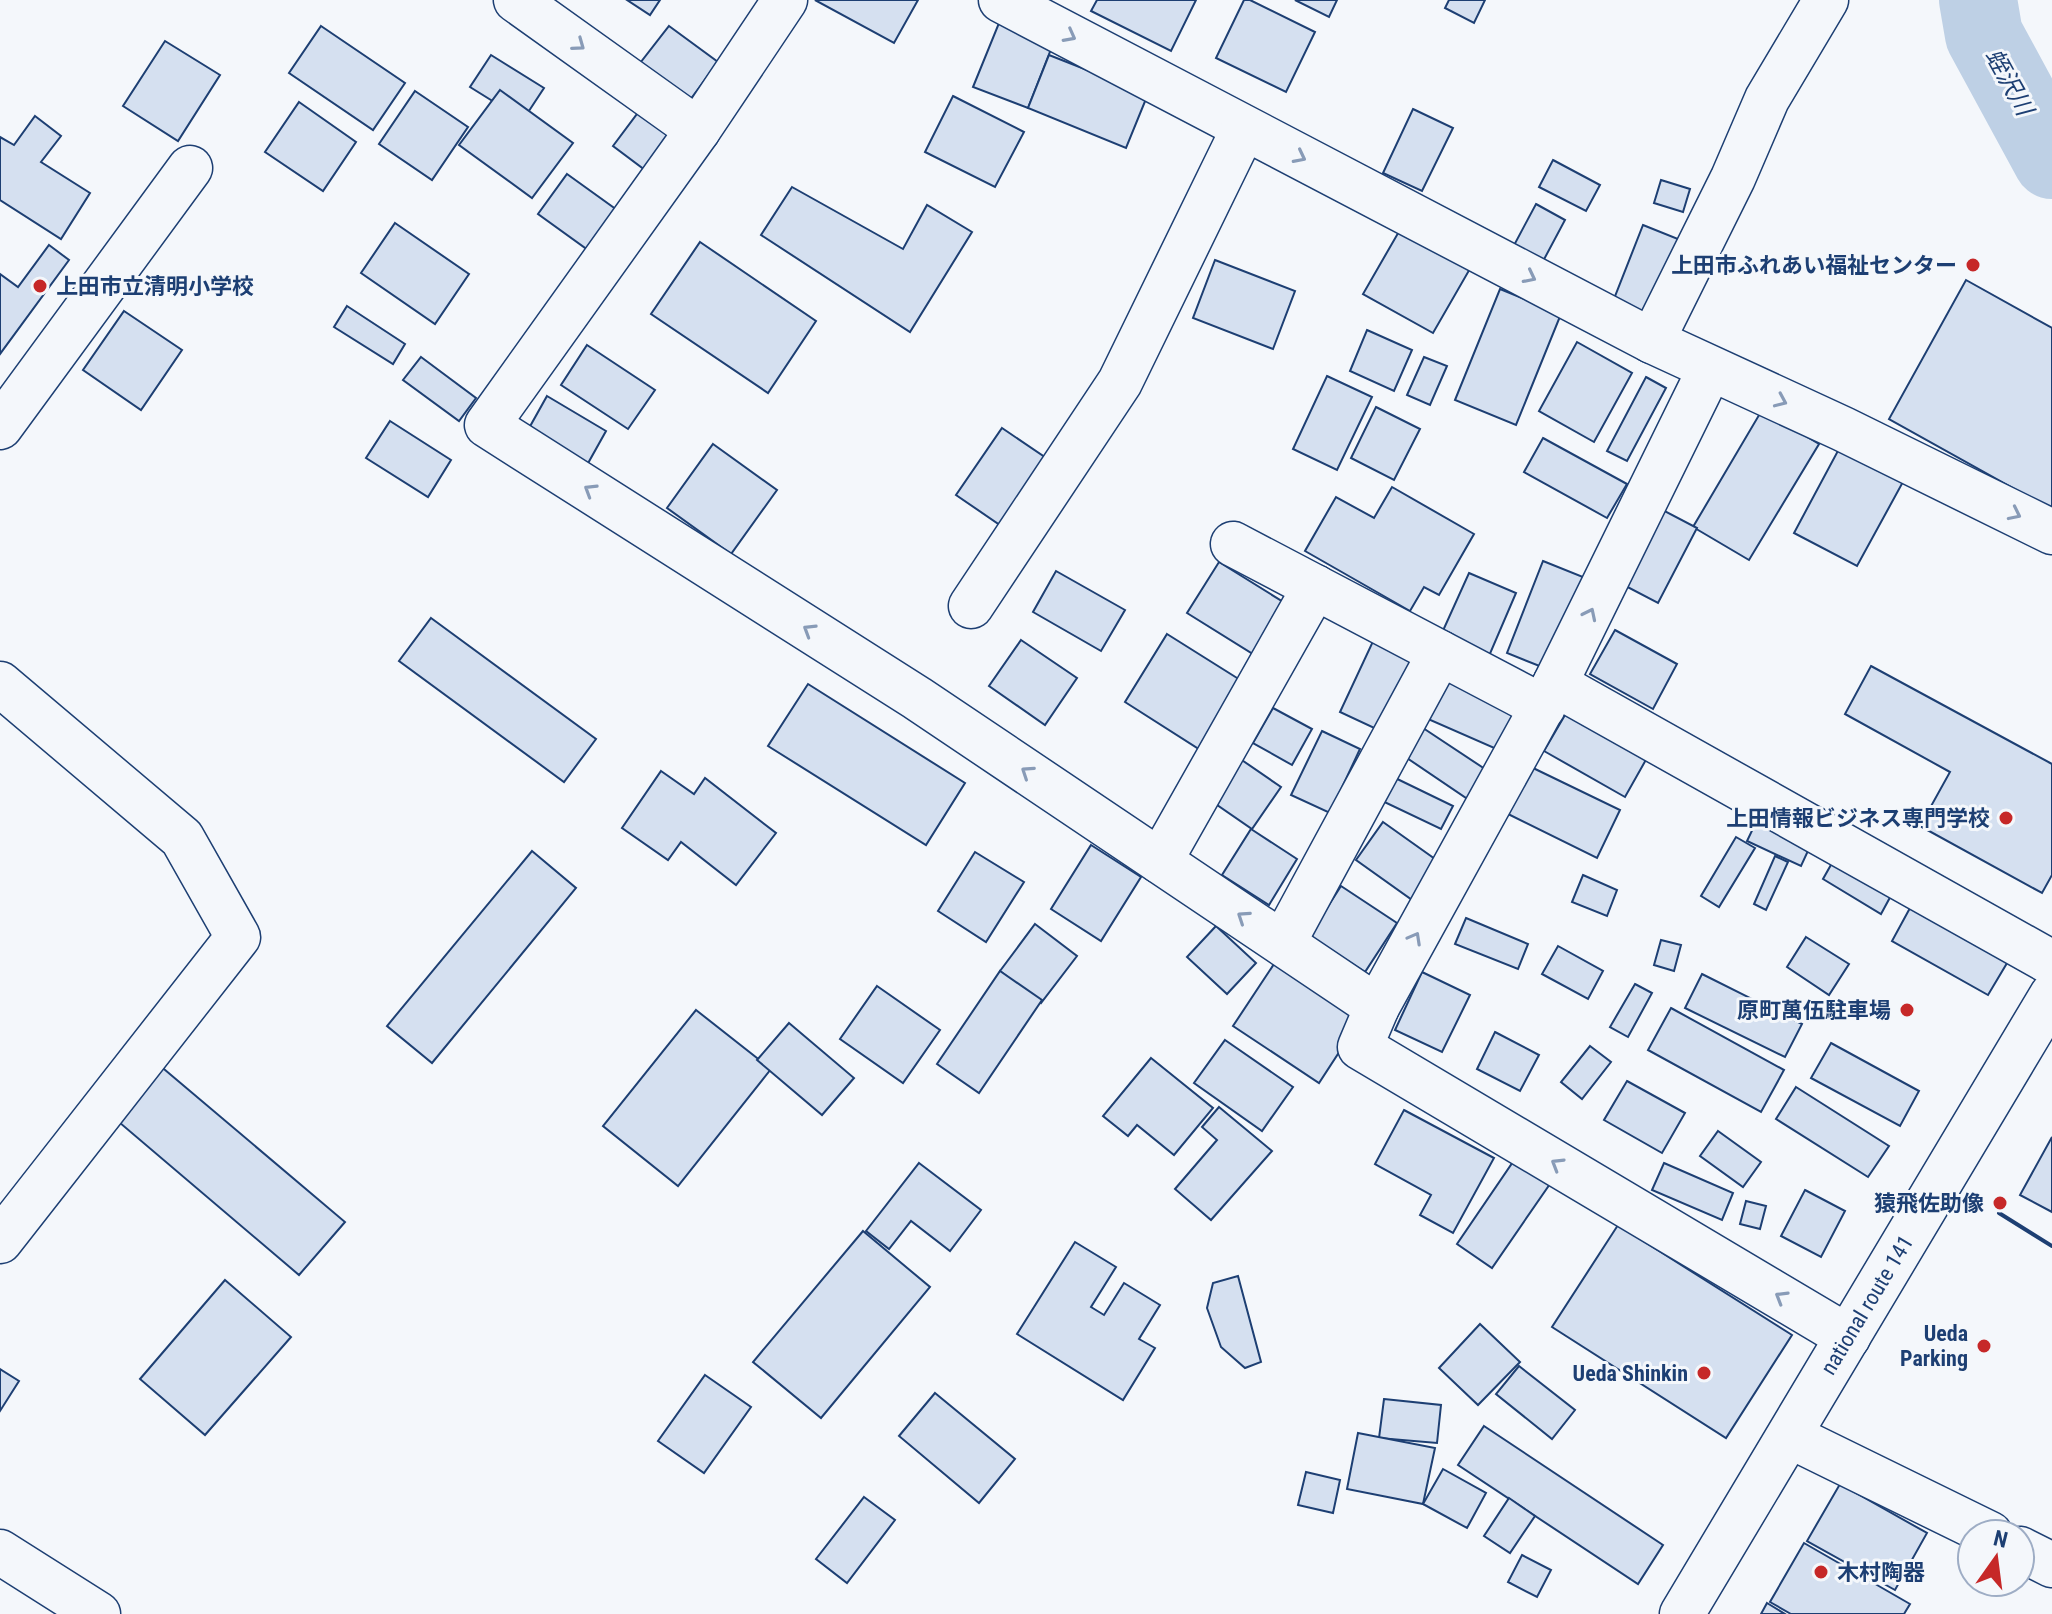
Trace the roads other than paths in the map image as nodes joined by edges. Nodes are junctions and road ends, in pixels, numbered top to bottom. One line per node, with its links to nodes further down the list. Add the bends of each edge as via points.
1 (516, 0): 6 (main road, one-way to 6)
2 (785, 0): 6 (main road)
3 (1001, 0): 5 (main road, one-way to 5)
4 (1826, 0): 8 (main road, via 1767,99)
5 (1244, 128): 8 (main road, one-way to 8); 14 (main road, via 1120,382)
6 (698, 130): 18 (main road, one-way to 6, via 917,698 487,425)
7 (190, 168): 10 (main road)
8 (1652, 341): 9 (main road)
9 (1710, 369): 11 (main road, one-way to 11); 17 (main road, one-way to 9)
10 (0, 427)
11 (2052, 532)
12 (1233, 544): 13 (main road)
13 (1315, 587): 15 (main road); 18 (main road)
14 (971, 606)
15 (1440, 653): 17 (main road); 19 (main road)
16 (0, 684): 23 (main road, via 182,838 238,937)
17 (1549, 695): 20 (main road); 22 (main road, one-way to 17)
18 (1160, 861): 19 (main road, one-way to 18)
19 (1283, 943): 22 (main road)
20 (2052, 963)
21 (2052, 995): 24 (main road, national route 141)
22 (1377, 1007): 24 (main road, one-way to 22, via 1360,1047)
23 (0, 1241)
24 (1848, 1337): 25 (main road, national route 141)
25 (1790, 1436): 26 (main road); 29 (main road, national route 141)
26 (1957, 1518)
27 (0, 1552): 28 (main road)
28 (98, 1614)
29 (1682, 1614)

